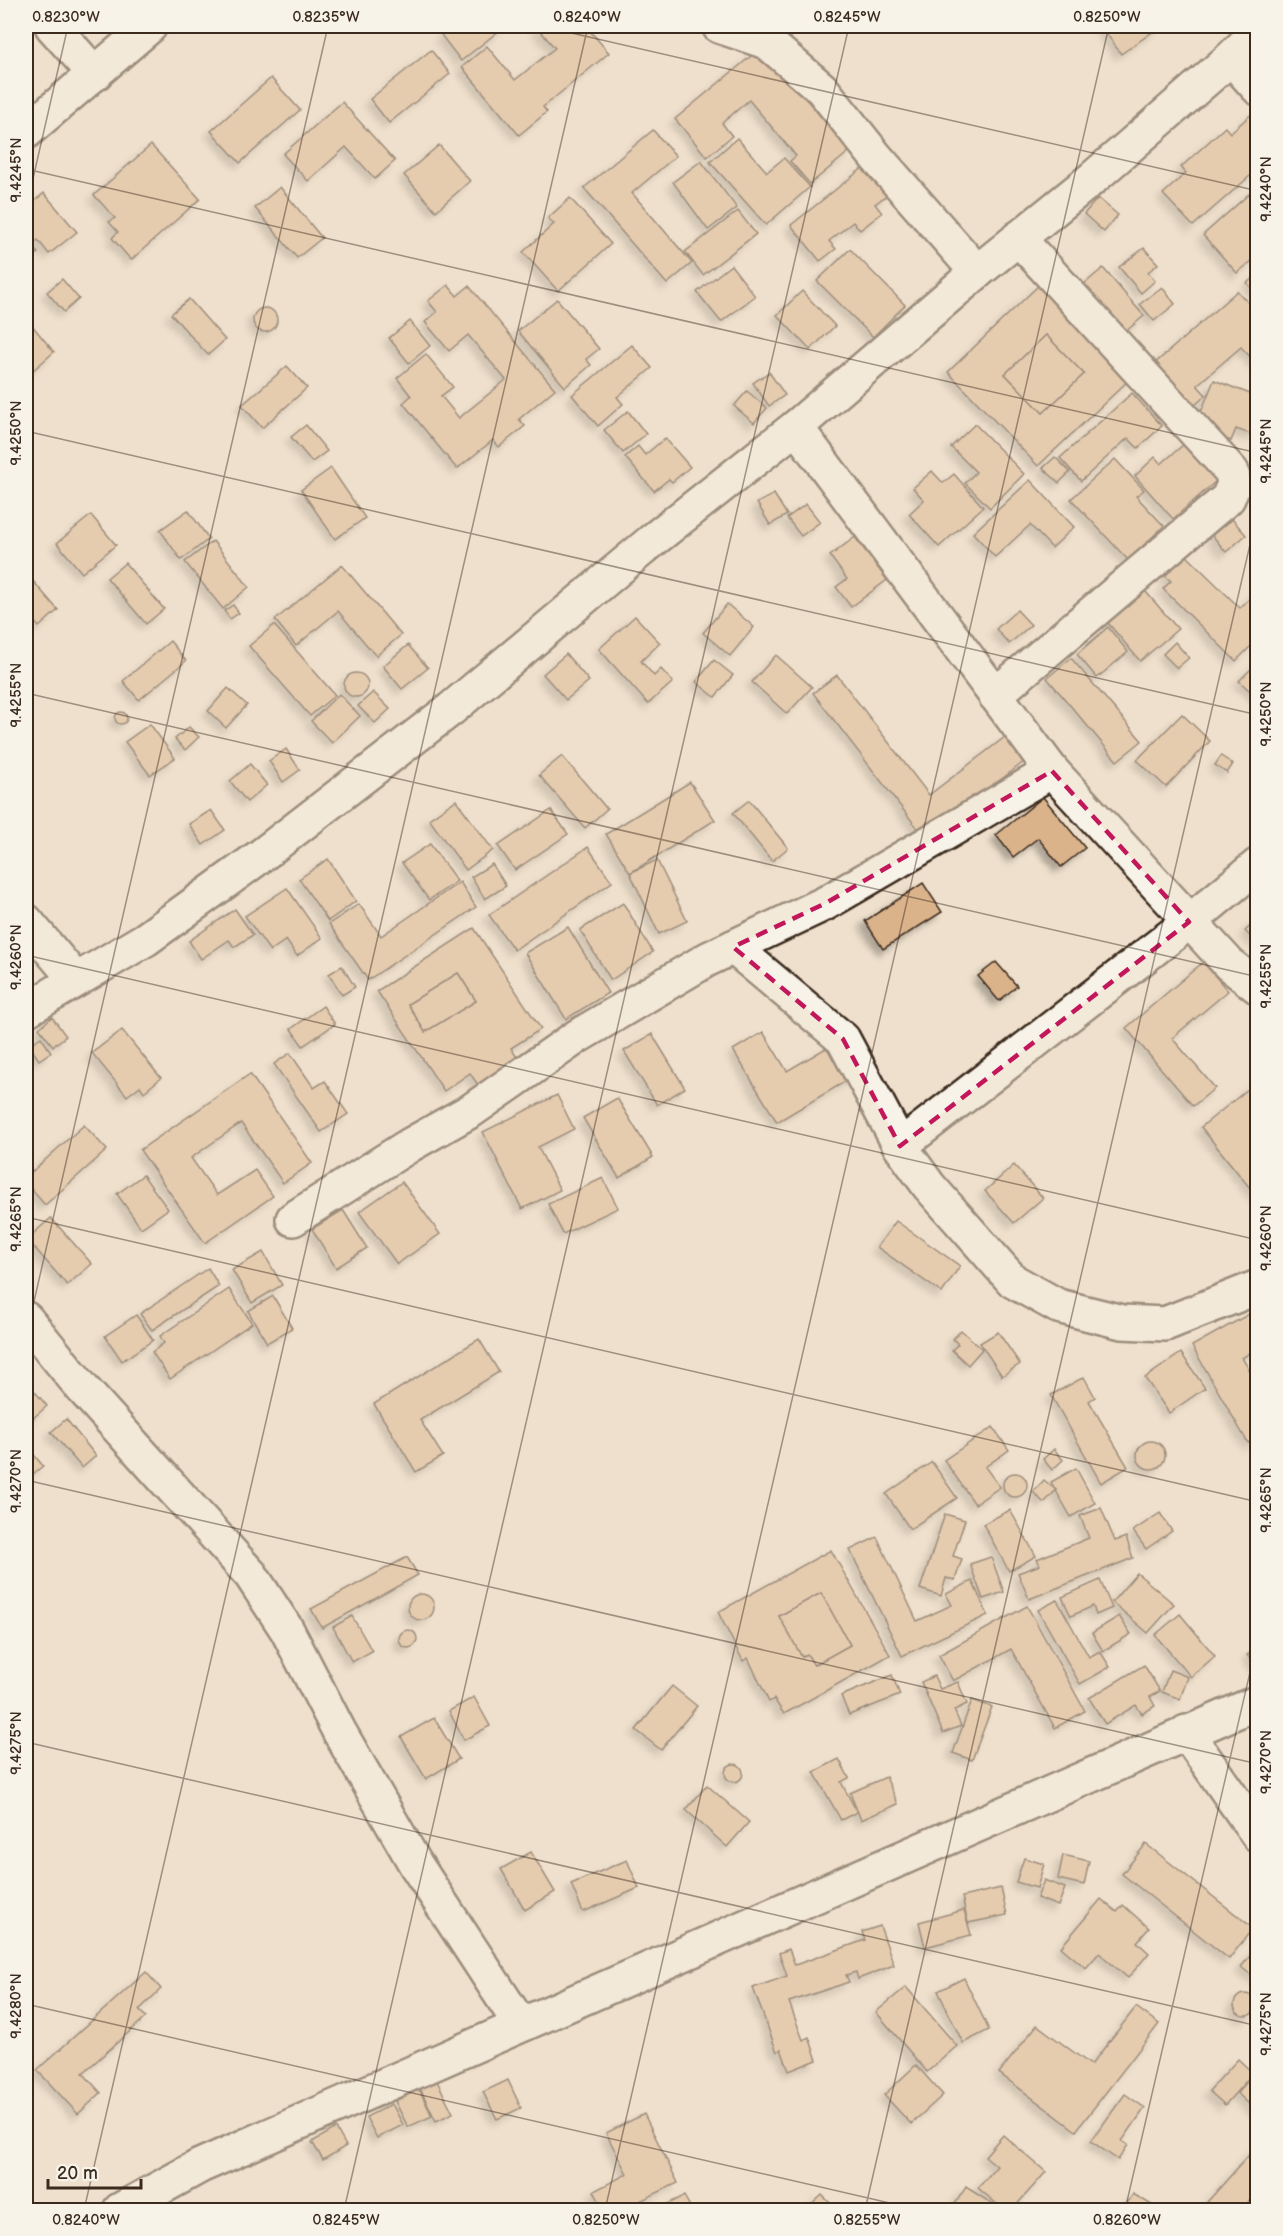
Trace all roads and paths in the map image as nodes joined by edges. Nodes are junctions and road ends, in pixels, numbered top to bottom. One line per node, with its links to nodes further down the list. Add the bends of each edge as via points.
1 (52, 26): 6 (street)
2 (150, 26): 6 (street)
3 (719, 26): 10 (street, via 767,42 822,89)
4 (1257, 31): 5 (street)
5 (1231, 58): 7 (street); 9 (street)
6 (95, 74): 8 (street)
7 (1257, 88)
8 (26, 132)
9 (1018, 238): 10 (street); 12 (street, via 1232,472 1234,484 1228,498)
10 (977, 272): 11 (street)
11 (796, 427): 12 (street); 18 (street, via 653,540 451,709 262,855 146,939)
12 (995, 695): 13 (street)
13 (1052, 771): 16 (street); 17 (street, via 826,903)
14 (1257, 865): 16 (street)
15 (26, 921): 18 (street)
16 (1189, 922): 19 (street); 21 (street)
17 (734, 947): 21 (street, via 843,1039); 22 (street, via 578,1036 472,1110)
18 (75, 979): 20 (street)
19 (1257, 987)
20 (26, 1010)
21 (900, 1146): 23 (street, via 929,1186 1013,1281 1058,1306 1122,1322 1166,1324)
22 (292, 1219)
23 (1257, 1287)
24 (26, 1319): 28 (street, via 83,1389 251,1575 287,1630 339,1731 416,1865)
25 (1257, 1702): 26 (street)
26 (1186, 1732): 27 (street); 28 (street)
27 (1257, 1835)
28 (520, 2024): 29 (street, via 200,2166)
29 (120, 2211)

